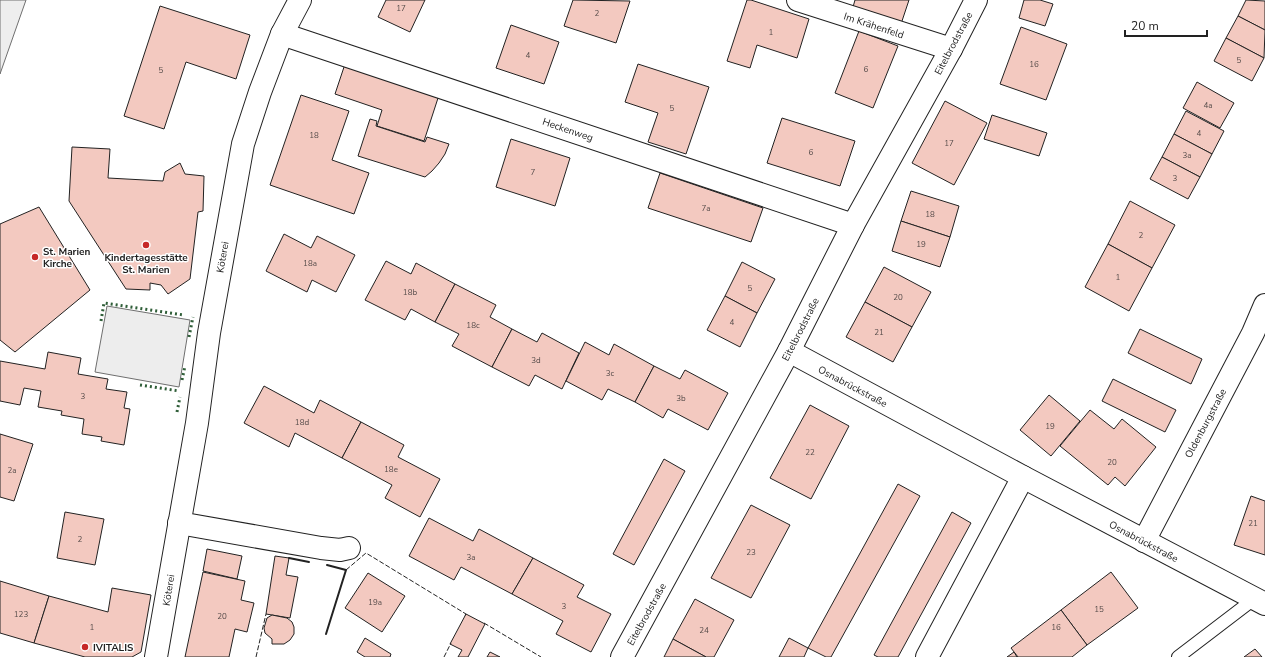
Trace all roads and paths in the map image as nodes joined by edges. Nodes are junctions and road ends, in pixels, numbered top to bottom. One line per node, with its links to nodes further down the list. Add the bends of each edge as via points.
1 (300, 0): 4 (street, Köterei)
2 (798, 0): 5 (street, Im Krähenfeld)
3 (976, 0): 5 (street, Eitelbrodstraße)
4 (282, 34): 6 (street, Heckenweg); 10 (street, Köterei, via 243,144 209,333 197,423)
5 (951, 49): 6 (street, Eitelbrodstraße)
6 (854, 225): 8 (street, Eitelbrodstraße)
7 (1265, 305): 11 (street, Oldenburgstraße)
8 (789, 351): 9 (street, Osnabrückstraße); 15 (street, Eitelbrodstraße)
9 (1023, 477): 11 (street, Osnabrückstraße); 16 (street)
10 (179, 523): 12 (street, via 321,548); 14 (street, Köterei)
11 (1144, 541): 13 (street, Osnabrückstraße)
12 (349, 548)
13 (1260, 601): 17 (lane)
14 (156, 657)
15 (622, 657)
16 (927, 657)
17 (1178, 657)

